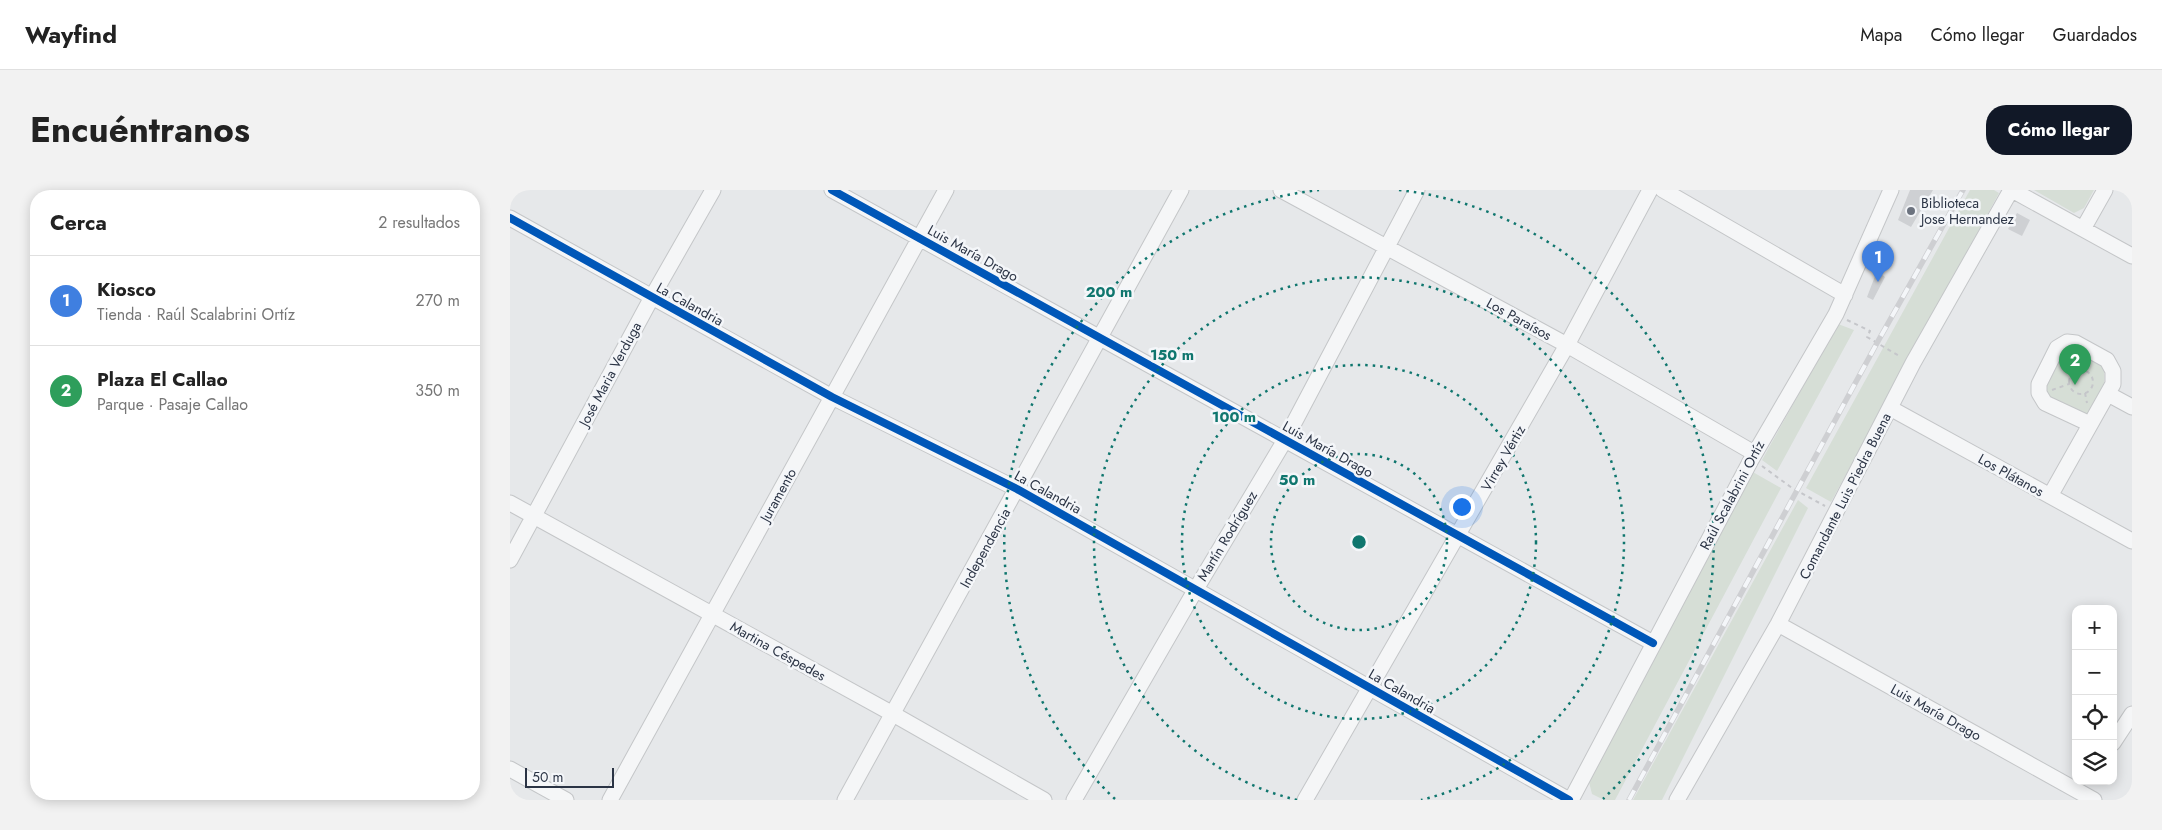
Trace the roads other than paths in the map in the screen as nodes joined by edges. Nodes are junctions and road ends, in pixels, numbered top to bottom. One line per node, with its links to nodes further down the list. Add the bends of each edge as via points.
1 (713, 190): 18 (street, José Maria Verduga)
2 (832, 190): 14 (street, Luis María Drago)
3 (946, 190): 14 (street, Juramento)
4 (1182, 190): 19 (street, Independencia)
5 (1280, 190): 15 (street, Los Paraísos)
6 (1417, 190): 15 (street, Martín Rodríguez)
7 (1650, 190): 20 (street, Virrey Vértiz)
8 (1663, 190): 17 (street)
9 (1891, 190): 17 (street, Raúl Scalabrini Ortíz)
10 (2011, 190): 13 (street); 24 (street, Comandante Luis Piedra Buena)
11 (2105, 190): 13 (street)
12 (510, 218): 18 (street, La Calandria)
13 (2083, 229): 16 (street)
14 (920, 238): 19 (street, Luis María Drago); 22 (street, Juramento)
15 (1388, 247): 20 (street, Los Paraísos); 26 (street, Martín Rodríguez)
16 (2132, 256)
17 (1845, 295): 27 (street, Raúl Scalabrini Ortíz)
18 (652, 297): 22 (street, La Calandria); 31 (street, José Maria Verduga)
19 (1101, 337): 26 (street, Luis María Drago); 28 (street, Independencia)
20 (1567, 345): 27 (street, Los Paraísos); 32 (street, Virrey Vértiz)
21 (2108, 394): 23 (street); 25 (street); 25 (street, via 2113,384 2113,371 2107,360 2076,343 2067,342 2057,348 2039,384 2039,393 2045,403)
22 (832, 396): 28 (street, La Calandria); 36 (street, Juramento)
23 (2132, 407)
24 (1890, 408): 29 (street, Los Plátanos); 37 (street, Comandante Luis Piedra Buena)
25 (2090, 424): 29 (street)
26 (1285, 440): 32 (street, Luis María Drago); 35 (street, Martín Rodríguez)
27 (1752, 456): 38 (street, Raúl Scalabrini Ortíz)
28 (1017, 489): 35 (street, La Calandria); 40 (street, Independencia)
29 (2050, 496): 33 (street, Los Plátanos)
30 (510, 503): 31 (street, Martina Céspedes)
31 (534, 517): 34 (street, José Maria Verduga); 36 (street, Martina Céspedes)
32 (1459, 536): 38 (street, Luis María Drago); 39 (street, Virrey Vértiz)
33 (2132, 541)
34 (510, 560)
35 (1196, 589): 39 (street, La Calandria); 49 (street, Martín Rodríguez)
36 (712, 615): 40 (street, Martina Céspedes); 46 (street, Juramento)
37 (1778, 624): 44 (street, Luis María Drago); 52 (street, Comandante Luis Piedra Buena)
38 (1653, 643): 51 (street, Raúl Scalabrini Ortíz)
39 (1370, 686): 50 (street, Virrey Vértiz); 51 (street, La Calandria)
40 (893, 714): 47 (street, Independencia); 48 (street, Martina Céspedes)
41 (2132, 714): 42 (street)
42 (2115, 740)
43 (510, 769): 45 (street)
44 (2085, 794)
45 (566, 800)
46 (610, 800)
47 (845, 800)
48 (1044, 800)
49 (1074, 800)
50 (1305, 800)
51 (1570, 800)
52 (1677, 800)

